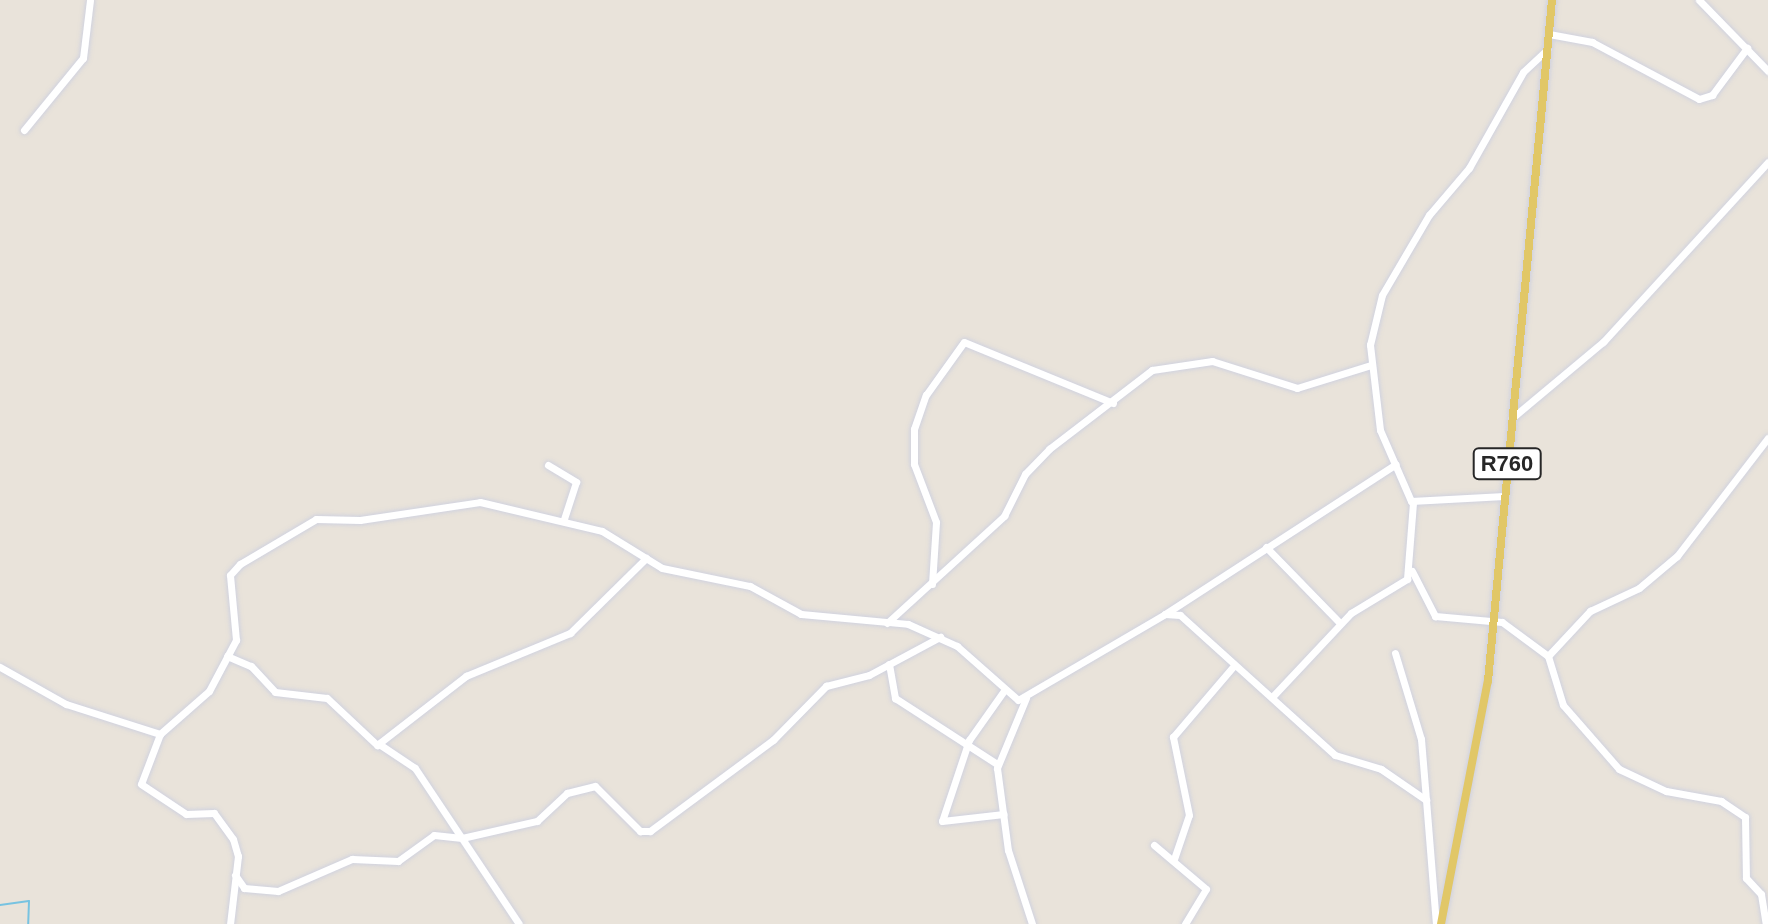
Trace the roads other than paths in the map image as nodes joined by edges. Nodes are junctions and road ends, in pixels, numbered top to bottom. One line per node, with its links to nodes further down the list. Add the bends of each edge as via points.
1 (90, 0): 8 (street, via 77,70)
2 (1552, 0): 4 (main road, R760)
3 (1699, 0): 5 (street)
4 (1549, 34): 5 (street, via 1592,42 1699,99 1712,95); 6 (main road, R760)
5 (1747, 48): 7 (street)
6 (1547, 50): 10 (street, via 1523,72 1469,168 1435,205 1382,295); 12 (main road, R760)
7 (1768, 71)
8 (24, 130)
9 (1768, 162): 12 (street, via 1603,342)
10 (1371, 365): 11 (street, via 1297,388 1212,361 1163,366); 14 (street, via 1380,430)
11 (1113, 403): 22 (street, via 1049,449 1025,474 1004,516); 22 (street, via 964,342 926,395 914,429 914,464 936,522)
12 (1512, 418): 16 (main road, R760)
13 (1768, 438): 30 (street, via 1677,556 1639,588 1590,611)
14 (1396, 464): 17 (street); 19 (street)
15 (548, 465): 18 (street, via 576,482)
16 (1504, 496): 17 (street); 24 (main road, R760)
17 (1413, 502): 21 (street)
18 (564, 520): 20 (street, via 602,531); 29 (street, via 480,502 360,520 316,519 230,575 240,632)
19 (1266, 547): 23 (street); 26 (street)
20 (646, 558): 25 (street, via 761,590 818,619); 38 (street, via 570,633 466,676)
21 (1412, 571): 24 (street, via 1431,614); 26 (street, via 1396,591)
22 (932, 584): 25 (street)
23 (1165, 614): 33 (street, via 1188,620); 36 (street)
24 (1494, 620): 30 (street); 53 (main road, R760)
25 (887, 623): 27 (street)
26 (1340, 623): 35 (street)
27 (940, 637): 31 (street); 34 (street)
28 (1395, 653): 41 (street, via 1421,739)
29 (227, 656): 37 (street, via 209,691); 38 (street, via 251,666 275,692 327,698)
30 (1548, 656): 54 (street, via 1563,705 1619,769 1666,791 1721,801 1745,817 1746,878 1761,894)
31 (889, 664): 39 (street, via 895,698); 43 (street, via 826,686 773,740 650,831 640,831 595,786 567,793 537,821)
32 (0, 667): 37 (street, via 66,704)
33 (1232, 668): 35 (street); 45 (street, via 1173,737 1189,815)
34 (1003, 692): 36 (street); 39 (street)
35 (1273, 696): 41 (street, via 1335,755 1381,769)
36 (1026, 698): 40 (street)
37 (160, 734): 46 (street, via 141,784 186,814 217,816 237,850)
38 (379, 744): 43 (street, via 415,768)
39 (965, 749): 40 (street); 42 (street, via 942,823)
40 (997, 764): 42 (street)
41 (1426, 800): 53 (street)
42 (1004, 814): 51 (street)
43 (462, 838): 47 (street, via 434,835 391,863 352,859 278,891); 50 (street)
44 (1154, 845): 45 (street)
45 (1174, 859): 52 (street, via 1206,889)
46 (235, 875): 47 (street); 48 (street)
47 (244, 888): 48 (street)
48 (233, 897): 49 (street)
49 (230, 924)
50 (519, 924)
51 (1032, 924)
52 (1185, 924)
53 (1438, 924)
54 (1766, 924)

